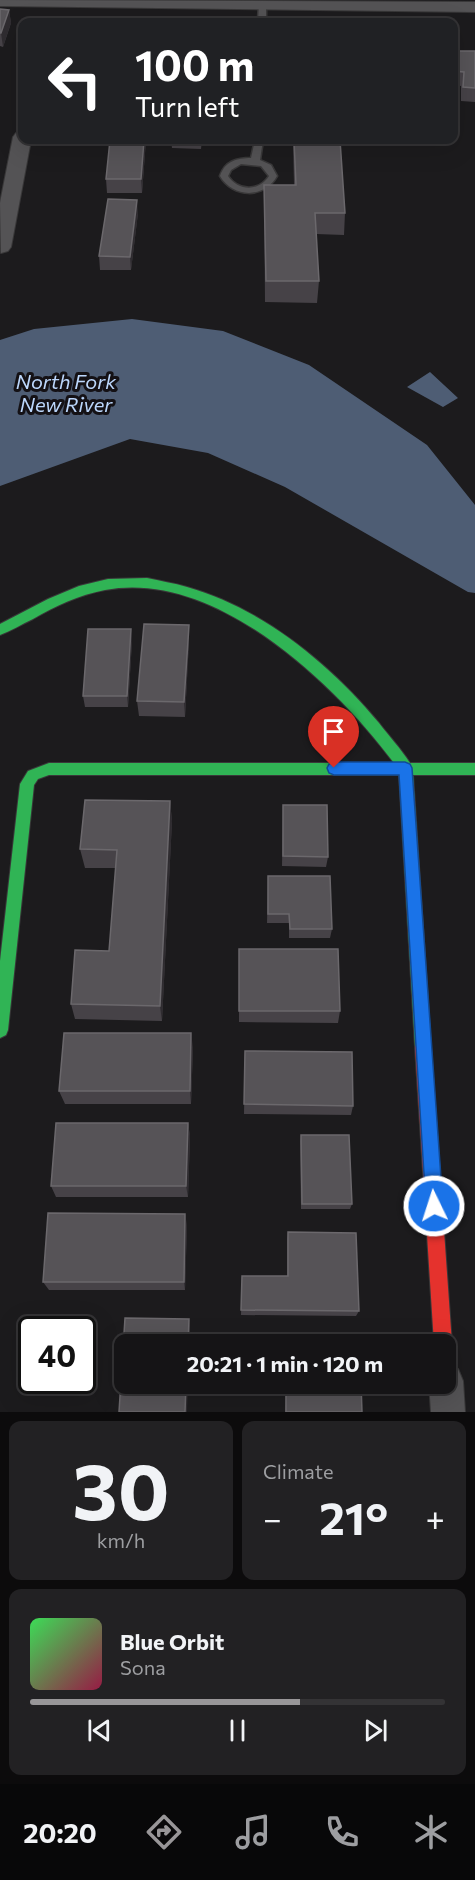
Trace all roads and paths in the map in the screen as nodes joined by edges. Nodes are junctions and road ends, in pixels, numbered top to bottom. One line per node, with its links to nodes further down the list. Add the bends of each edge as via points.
1 (0, 0): 2 (street)
2 (50, 0): 3 (street); 5 (street)
3 (262, 4): 4 (street); 6 (lane)
4 (475, 7)
5 (46, 18)
6 (262, 18)
7 (21, 144): 10 (street)
8 (258, 144): 9 (lane)
9 (255, 161): 9 (lane, via 240,161 228,167 225,181 244,190 267,186 272,171)
10 (1, 247)
11 (0, 630): 12 (street, via 73,592 116,584 166,587 221,604 291,645 349,697)
12 (405, 768): 13 (street); 14 (street, via 49,769 33,775 27,784); 15 (street)
13 (475, 769)
14 (0, 1030)
15 (442, 1334)
16 (447, 1394): 17 (street)
17 (448, 1412)

